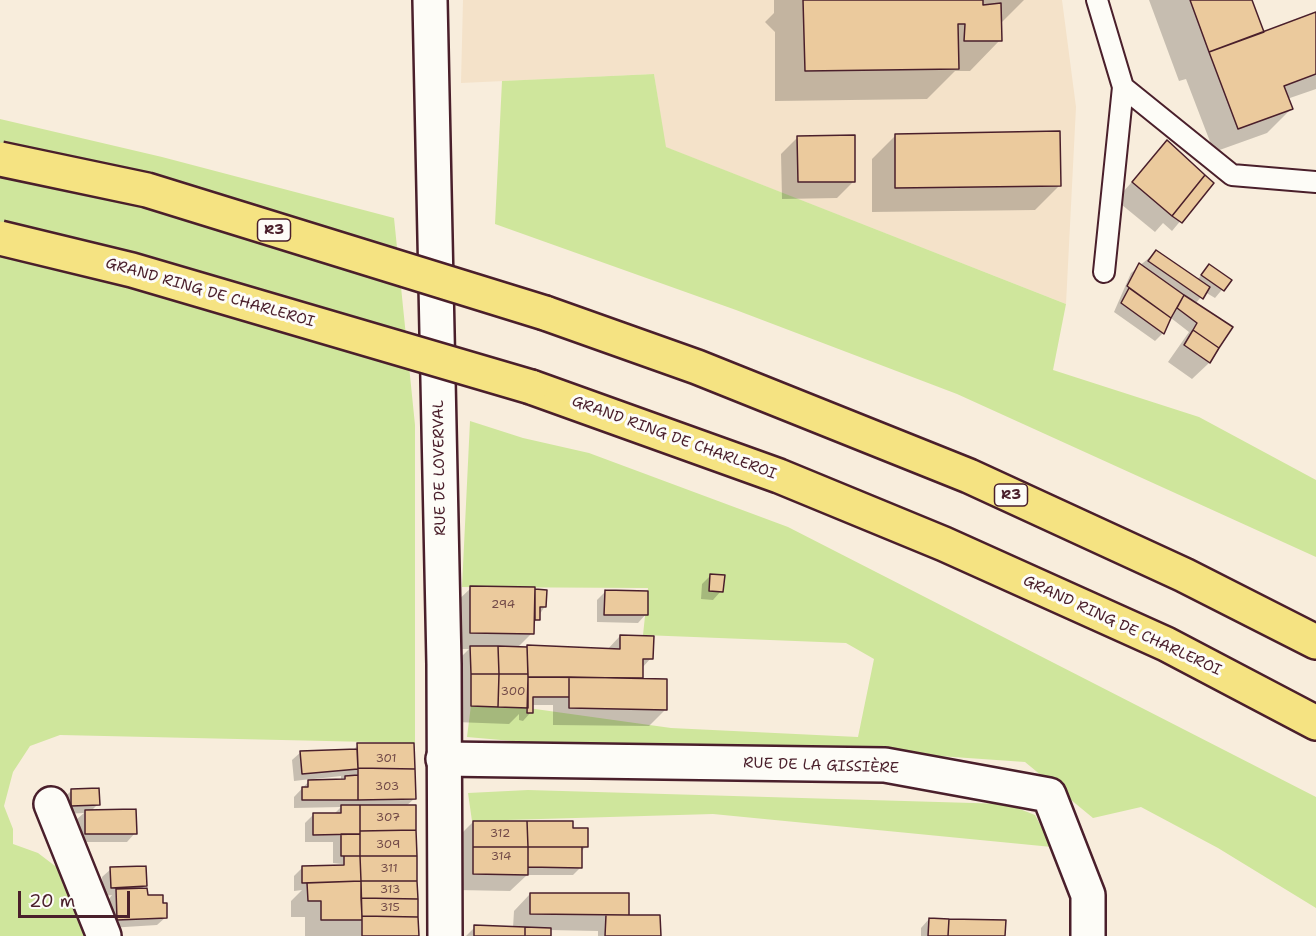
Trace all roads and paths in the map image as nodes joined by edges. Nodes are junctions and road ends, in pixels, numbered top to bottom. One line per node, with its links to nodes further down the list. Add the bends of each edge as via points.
1 (430, 0): 10 (street, RUE DE LOVERVAL)
2 (1097, 0): 3 (lane)
3 (1123, 87): 5 (lane, via 1232,176); 7 (lane)
4 (0, 159): 8 (highway, R3, bridge, via 147,190 545,313 697,367 969,476 1184,575)
5 (1316, 182)
6 (0, 238): 9 (highway, GRAND RING DE CHARLEROI, bridge, via 132,270 531,387 779,476 944,544 1166,644)
7 (1104, 272)
8 (1316, 642)
9 (1316, 723)
10 (443, 759): 13 (street, RUE DE LOVERVAL); 14 (street, RUE DE LA GISSIÈRE, via 885,765 1049,795 1088,896)
11 (51, 804): 12 (street)
12 (104, 936)
13 (445, 936)
14 (1088, 936)

